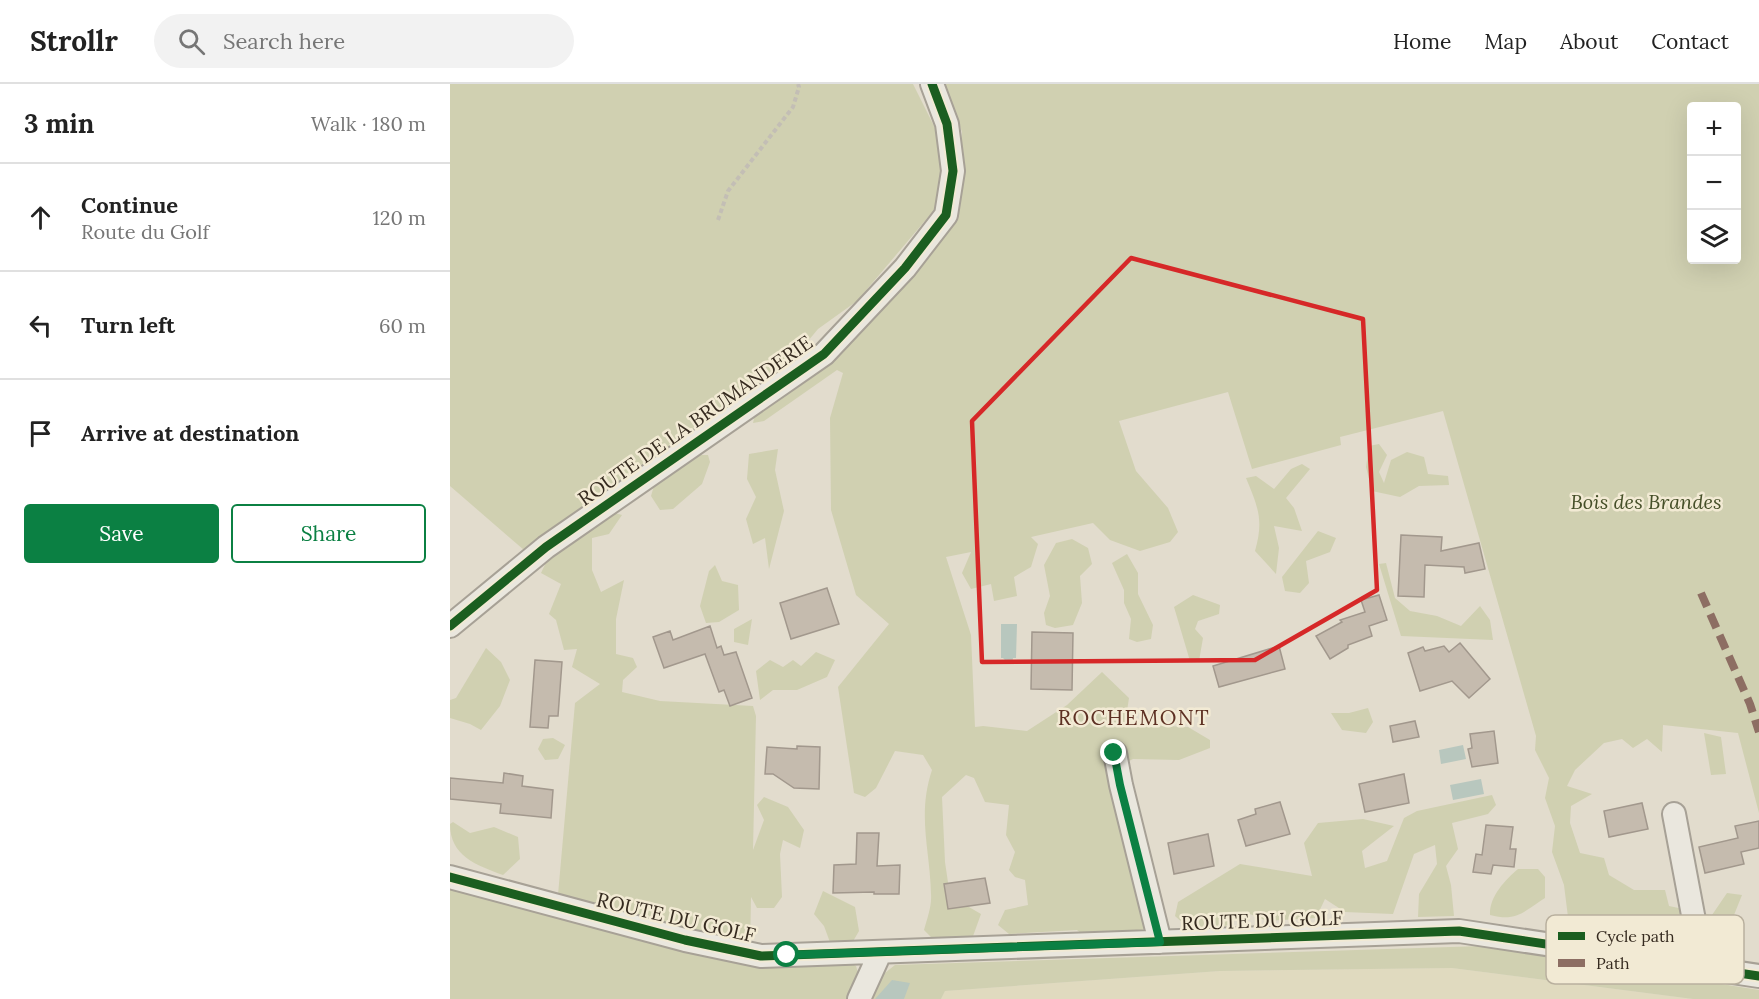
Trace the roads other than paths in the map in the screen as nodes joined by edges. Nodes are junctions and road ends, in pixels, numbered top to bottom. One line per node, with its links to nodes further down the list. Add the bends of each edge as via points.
1 (932, 84): 2 (street, ROUTE DE LA BRUMANDERIE, via 947,124 952,171 946,215 905,268 824,354 546,547)
2 (450, 626)
3 (1114, 753): 7 (street)
4 (1674, 814): 6 (street)
5 (450, 877): 9 (street, ROUTE DU GOLF, via 685,940 761,956)
6 (1693, 915)
7 (1160, 942): 8 (street, ROUTE DU GOLF, via 1459,931); 9 (street, ROUTE DU GOLF)
8 (1546, 944)
9 (880, 952): 12 (street)
10 (1744, 974): 11 (street, ROUTE DU GOLF)
11 (1759, 976)
12 (859, 999)

